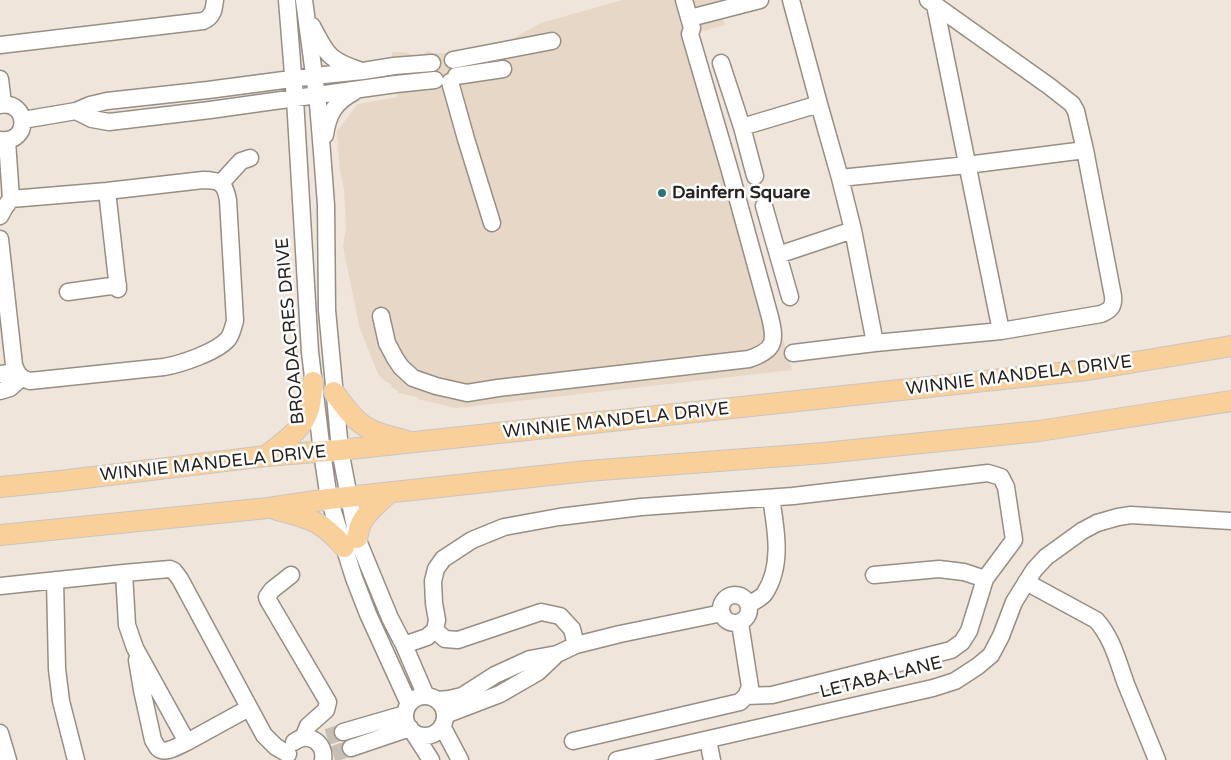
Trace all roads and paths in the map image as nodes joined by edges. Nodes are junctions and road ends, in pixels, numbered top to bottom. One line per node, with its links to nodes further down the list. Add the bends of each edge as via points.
1 (215, 0): 10 (street, via 214,11 203,22)
2 (287, 0): 16 (street, BROADACRES DRIVE)
3 (684, 0): 8 (street)
4 (760, 0): 8 (street)
5 (791, 0): 23 (street)
6 (931, 3): 29 (street, via 1072,104); 32 (street)
7 (305, 8): 13 (street, via 325,50 333,59); 15 (street, BROADACRES DRIVE)
8 (690, 18): 46 (street, via 690,34 770,317 773,336 769,348 749,359 467,392 413,378 401,367 387,343)
9 (552, 41): 14 (street)
10 (0, 45)
11 (721, 63): 27 (street)
12 (503, 69): 14 (street)
13 (363, 71): 14 (street, via 432,63 430,72); 15 (street)
14 (448, 75): 18 (street); 40 (street)
15 (314, 76): 16 (street); 20 (street, BROADACRES DRIVE)
16 (293, 78): 19 (street); 21 (street, BROADACRES DRIVE)
17 (0, 79): 22 (street)
18 (360, 88): 20 (street); 30 (street, via 336,105 327,124)
19 (200, 91): 24 (street, via 107,101); 25 (street)
20 (316, 95): 21 (street); 30 (street, BROADACRES DRIVE)
21 (295, 99): 25 (street); 52 (street, BROADACRES DRIVE)
22 (2, 104): 26 (street, via 19,111)
23 (818, 104): 27 (street); 34 (street)
24 (76, 111): 25 (street, via 92,119 109,122); 26 (street)
25 (202, 111)
26 (23, 120): 28 (street, via 19,134)
27 (742, 127): 33 (street)
28 (4, 140): 37 (street)
29 (1085, 150): 32 (street); 47 (street, via 1113,296 1112,308 1101,314)
30 (322, 152): 54 (street, BROADACRES DRIVE, via 327,310)
31 (250, 158): 35 (street, via 241,161)
32 (967, 165): 34 (street); 47 (street)
33 (755, 176)
34 (840, 178): 41 (street)
35 (221, 183): 36 (street, via 203,180); 51 (street, via 228,200 235,321 222,344 164,368 30,381)
36 (107, 191): 37 (street); 44 (street, via 118,287)
37 (11, 199): 39 (street)
38 (764, 206): 43 (street)
39 (0, 216)
40 (492, 222)
41 (853, 230): 43 (street); 48 (street)
42 (0, 239): 51 (street, via 14,365)
43 (778, 255): 45 (street)
44 (68, 292)
45 (790, 297)
46 (380, 316)
47 (1001, 332): 48 (street)
48 (875, 343): 50 (street)
49 (1231, 346): 56 (main road, WINNIE MANDELA DRIVE, via 1087,370)
50 (794, 353)
51 (12, 375): 53 (street, via 10,388)
52 (313, 382): 57 (street, BROADACRES DRIVE); 58 (main road, via 304,420)
53 (0, 391)
54 (334, 392): 56 (main road, via 358,421 372,430); 57 (street, BROADACRES DRIVE)
55 (1231, 402): 60 (main road, via 1039,431 824,454 587,471)
56 (413, 442): 57 (main road, WINNIE MANDELA DRIVE)
57 (331, 451): 58 (main road, WINNIE MANDELA DRIVE); 61 (street, BROADACRES DRIVE); 62 (street, BROADACRES DRIVE)
58 (266, 456): 59 (main road, WINNIE MANDELA DRIVE)
59 (0, 487)
60 (390, 492): 61 (main road); 67 (main road, via 371,510)
61 (349, 497): 62 (main road); 67 (street, BROADACRES DRIVE)
62 (329, 498): 64 (main road); 67 (street, BROADACRES DRIVE)
63 (771, 498): 71 (street, via 988,473 1001,477 1006,487 1014,540); 75 (street, via 777,538 774,570 764,595); 78 (street, via 641,507 504,527 472,540 443,559 436,569 433,581)
64 (268, 508): 66 (main road); 67 (main road, via 313,520)
65 (1231, 521): 73 (street, LETABA LANE, via 1131,514 1097,523 1046,557)
66 (0, 534)
67 (350, 542): 79 (street, BROADACRES DRIVE); 86 (street, BROADACRES DRIVE, via 354,578)
68 (124, 573): 72 (street); 81 (street, via 127,625); 85 (street, via 174,571)
69 (291, 575): 90 (street, via 269,593 268,603 328,702 326,710 308,726)
70 (874, 575): 71 (street, via 939,569)
71 (986, 579): 83 (street, via 969,631 951,650 772,695)
72 (55, 580): 74 (street); 98 (street, via 57,669 61,701)
73 (1026, 582): 91 (street, LETABA LANE, via 991,655 955,681); 103 (street, via 1096,620 1101,626)
74 (0, 586)
75 (749, 604): 76 (street, via 742,596 731,595 722,602); 77 (street, via 748,616)
76 (722, 613): 77 (street, via 729,622); 80 (street)
77 (740, 623): 83 (street, via 750,687)
78 (435, 630): 79 (street, via 427,637); 80 (street, via 445,639 458,640 541,612 560,616 572,630)
79 (404, 645): 84 (street, BROADACRES DRIVE)
80 (576, 645): 82 (street)
81 (136, 648): 93 (street); 93 (street, via 142,690 156,745 162,750)
82 (557, 654): 84 (street, via 530,659 495,675 462,696); 87 (street, via 538,672)
83 (746, 696): 92 (street, via 740,702)
84 (432, 698): 86 (street, via 417,697); 87 (street, via 444,709)
85 (249, 708): 93 (street); 95 (street, via 270,743)
86 (409, 719): 87 (street, via 419,734 426,735 438,731); 89 (street); 99 (street, BROADACRES DRIVE)
87 (443, 720): 100 (street)
88 (0, 732): 97 (street)
89 (370, 734): 90 (street); 94 (street)
90 (322, 737): 95 (street, via 293,743); 96 (street, via 321,747)
91 (708, 740): 101 (street, LETABA LANE); 102 (street)
92 (572, 741)
93 (187, 742)
94 (351, 748)
95 (289, 757)
96 (327, 757)
97 (8, 760)
98 (76, 760)
99 (431, 760)
100 (460, 760)
101 (617, 760)
102 (712, 760)
103 (1157, 760)

